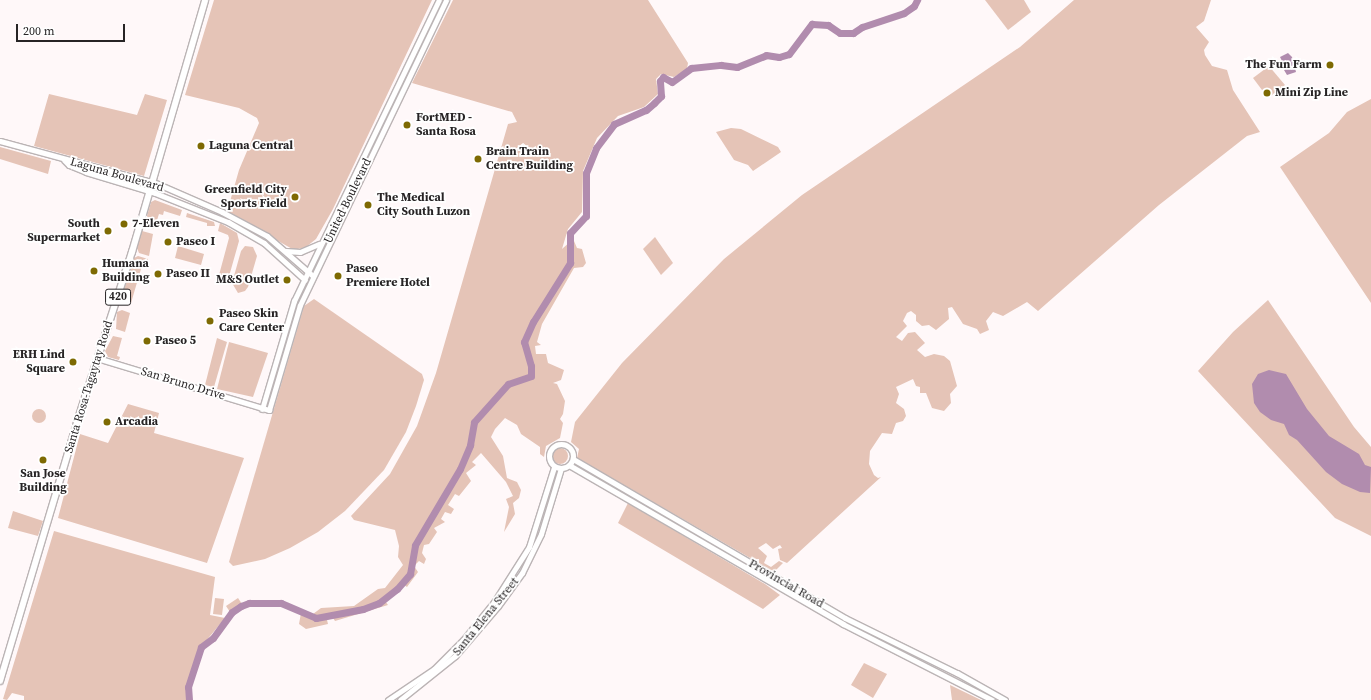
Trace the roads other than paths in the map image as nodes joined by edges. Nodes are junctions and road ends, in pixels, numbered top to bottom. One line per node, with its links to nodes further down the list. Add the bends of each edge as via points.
1 (205, 0): 6 (main road, Santa Rosa-Tagaytay Road / 420)
2 (439, 0): 10 (main road, United Boulevard)
3 (446, 0): 13 (main road, United Boulevard)
4 (0, 141): 5 (main road, Laguna Boulevard)
5 (64, 160): 6 (main road, Laguna Boulevard); 7 (main road, Laguna Boulevard, via 86,172)
6 (151, 182): 7 (main road, Santa Rosa-Tagaytay Road / 420); 8 (main road, Laguna Boulevard)
7 (149, 192): 9 (main road, Laguna Boulevard); 16 (main road, Santa Rosa-Tagaytay Road / 420)
8 (248, 224): 9 (main road); 11 (main road, Laguna Boulevard)
9 (245, 231): 14 (main road, Laguna Boulevard, via 264,243)
10 (320, 243): 11 (main road, via 300,252); 12 (main road, United Boulevard)
11 (284, 250): 12 (main road, Laguna Boulevard)
12 (307, 271): 13 (main road, Laguna Boulevard); 14 (main road, United Boulevard)
13 (313, 276): 15 (main road, United Boulevard)
14 (304, 279): 15 (main road, Laguna Boulevard); 17 (main road, United Boulevard, via 294,301)
15 (310, 284): 18 (main road, United Boulevard, via 300,305)
16 (97, 358): 17 (main road, San Bruno Drive); 28 (main road, Santa Rosa-Tagaytay Road / 420)
17 (262, 408): 18 (main road, San Bruno Drive)
18 (269, 410)
19 (573, 459): 20 (main road); 21 (main road, via 570,448 557,445 549,453 549,460); 23 (main road, Provincial Road)
20 (569, 465): 22 (main road); 24 (main road, Provincial Road)
21 (554, 467): 22 (main road); 30 (main road, Santa Elena Street, via 529,547 494,602 463,640 434,668)
22 (561, 468): 31 (main road, Santa Elena Street, via 541,534 522,573 498,606 455,656)
23 (735, 554): 24 (main road); 25 (main road, Provincial Road)
24 (731, 560): 26 (main road, Provincial Road)
25 (872, 631): 26 (main road); 27 (main road, Provincial Road)
26 (870, 638): 29 (main road, Provincial Road)
27 (966, 678): 29 (main road); 33 (main road, Provincial Road)
28 (0, 682)
29 (963, 684): 32 (main road, Provincial Road)
30 (388, 700)
31 (400, 700)
32 (992, 700)
33 (1005, 700)

